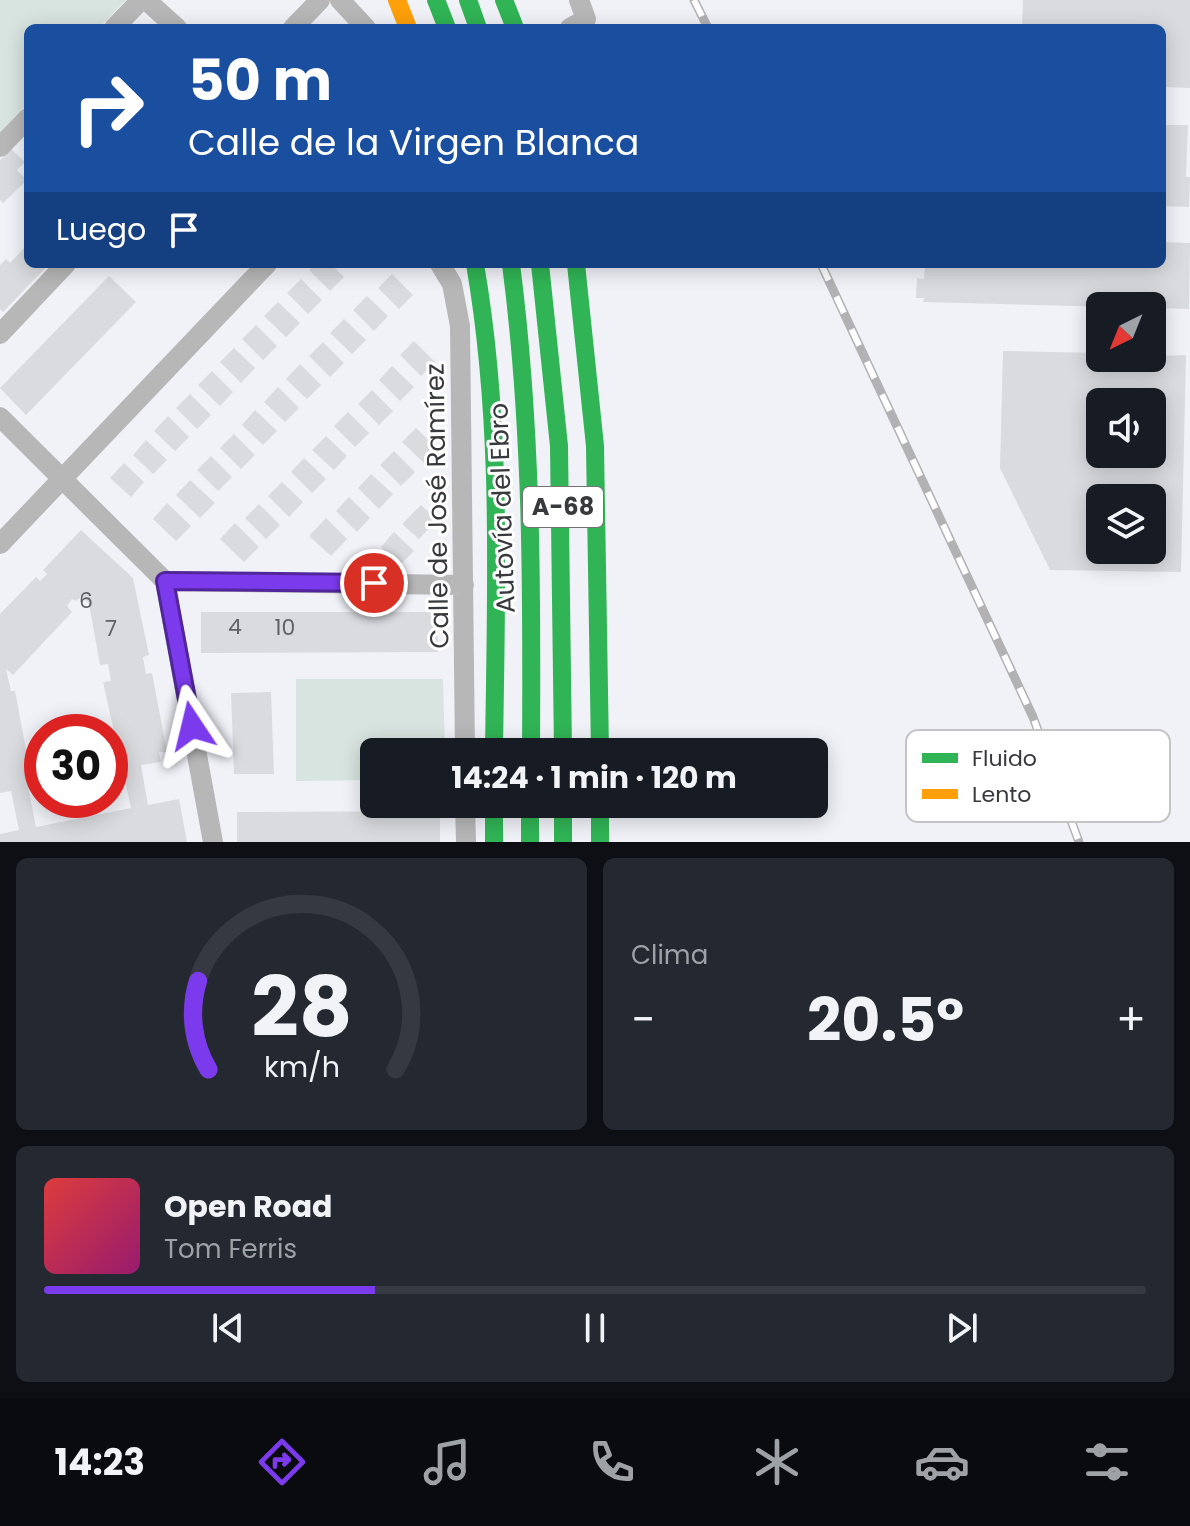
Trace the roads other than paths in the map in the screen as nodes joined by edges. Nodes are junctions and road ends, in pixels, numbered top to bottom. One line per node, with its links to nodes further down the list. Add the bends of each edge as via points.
1 (144, 0): 9 (street); 10 (street)
2 (320, 0): 11 (street)
3 (341, 0): 12 (street)
4 (397, 0): 13 (main road)
5 (436, 0): 14 (main road)
6 (468, 0): 15 (main road)
7 (504, 0): 16 (main road)
8 (579, 0): 17 (street, via 586,19)
9 (118, 24)
10 (172, 24)
11 (297, 24)
12 (362, 24)
13 (406, 24)
14 (445, 24)
15 (477, 24)
16 (513, 24)
17 (577, 24)
18 (24, 122): 19 (street)
19 (0, 147)
20 (62, 268): 27 (street)
21 (263, 268): 29 (street)
22 (442, 268): 32 (street, Calle de José Ramírez, via 452,284 460,326)
23 (476, 268): 34 (main road, via 490,378 494,465)
24 (512, 268): 35 (main road, Autovía del Ebro / A-68, via 523,356 531,521)
25 (541, 268): 36 (main road, A-68, via 563,494)
26 (577, 268): 37 (main road, via 588,338 601,538)
27 (0, 334)
28 (0, 417): 29 (street)
29 (63, 478): 30 (street); 31 (street)
30 (0, 544)
31 (165, 581): 32 (street); 43 (street)
32 (464, 585): 33 (street, Calle de José Ramírez)
33 (465, 738)
34 (494, 738)
35 (531, 738)
36 (563, 738)
37 (600, 738)
38 (465, 818): 44 (street)
39 (494, 818): 45 (main road)
40 (530, 818): 46 (main road)
41 (563, 818): 47 (main road)
42 (600, 818): 48 (main road)
43 (213, 842)
44 (466, 842)
45 (494, 842)
46 (530, 842)
47 (563, 842)
48 (600, 842)

